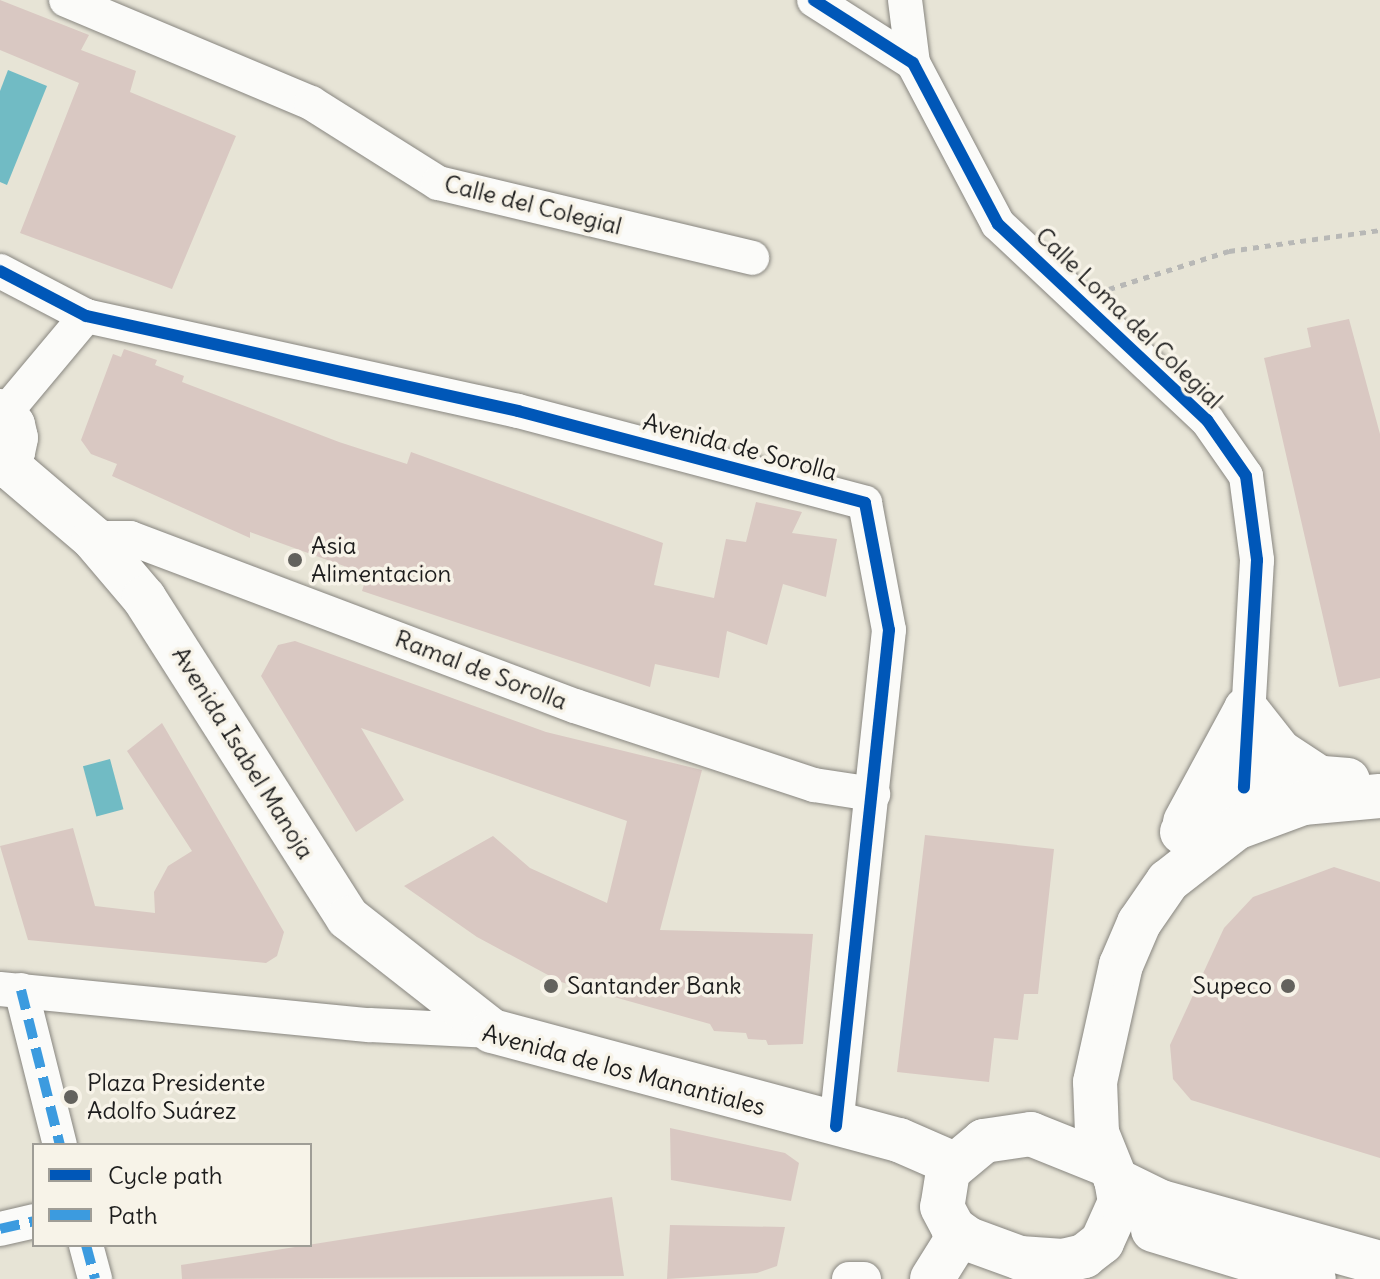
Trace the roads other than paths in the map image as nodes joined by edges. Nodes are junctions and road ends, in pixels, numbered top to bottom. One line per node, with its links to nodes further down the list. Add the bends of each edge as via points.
1 (66, 0): 5 (street, Calle del Colegial, via 311,103 438,183)
2 (814, 0): 4 (street, Calle Loma del Colegial)
3 (905, 0): 4 (street)
4 (913, 63): 11 (street, Calle Loma del Colegial, via 998,224 1207,420 1246,476 1257,560)
5 (752, 258)
6 (0, 271): 7 (street, Avenida de Sorolla)
7 (86, 316): 8 (street); 14 (street, Avenida de Sorolla, via 518,411 865,503 889,630)
8 (2, 412): 9 (main road, via 16,438)
9 (2, 464): 10 (main road, Avenida Isabel Manoja)
10 (93, 538): 14 (street, Ramal de Sorolla, via 130,538 575,706 814,785); 20 (main road, Avenida Isabel Manoja, via 144,598 348,918)
11 (1246, 709): 12 (street, Calle Loma del Colegial); 13 (main road); 16 (main road)
12 (1244, 788): 13 (main road, via 1286,775); 16 (main road); 17 (main road, via 1238,814 1166,867)
13 (1318, 790): 15 (main road, via 1353,780); 17 (main road, via 1236,828 1194,856)
14 (873, 794): 22 (street, Avenida de Sorolla)
15 (1380, 794)
16 (1176, 837): 18 (main road, via 1148,865 1125,908 1117,937)
17 (1154, 901): 18 (main road)
18 (1121, 965): 21 (main road)
19 (10, 990): 20 (street, Avenida de los Manantiales, via 370,1025); 24 (street)
20 (492, 1031): 22 (main road, Avenida de los Manantiales)
21 (1095, 1082): 23 (main road); 26 (main road, via 1097,1133)
22 (836, 1126): 25 (main road, Avenida de los Manantiales, via 899,1140)
23 (1031, 1134): 25 (main road, via 984,1141); 26 (main road)
24 (59, 1143)
25 (954, 1164): 29 (main road, via 942,1207)
26 (1112, 1173): 30 (main road, via 1120,1202); 32 (main road, via 1161,1202)
27 (32, 1221): 28 (street)
28 (0, 1229)
29 (960, 1234): 30 (main road, via 988,1250 1038,1260 1084,1256); 36 (main road)
30 (1102, 1242): 37 (main road, via 1122,1231 1149,1228)
31 (87, 1247): 33 (street)
32 (1380, 1263)
33 (95, 1279)
34 (849, 1279): 35 (street)
35 (864, 1279)
36 (932, 1279)
37 (1314, 1279)

